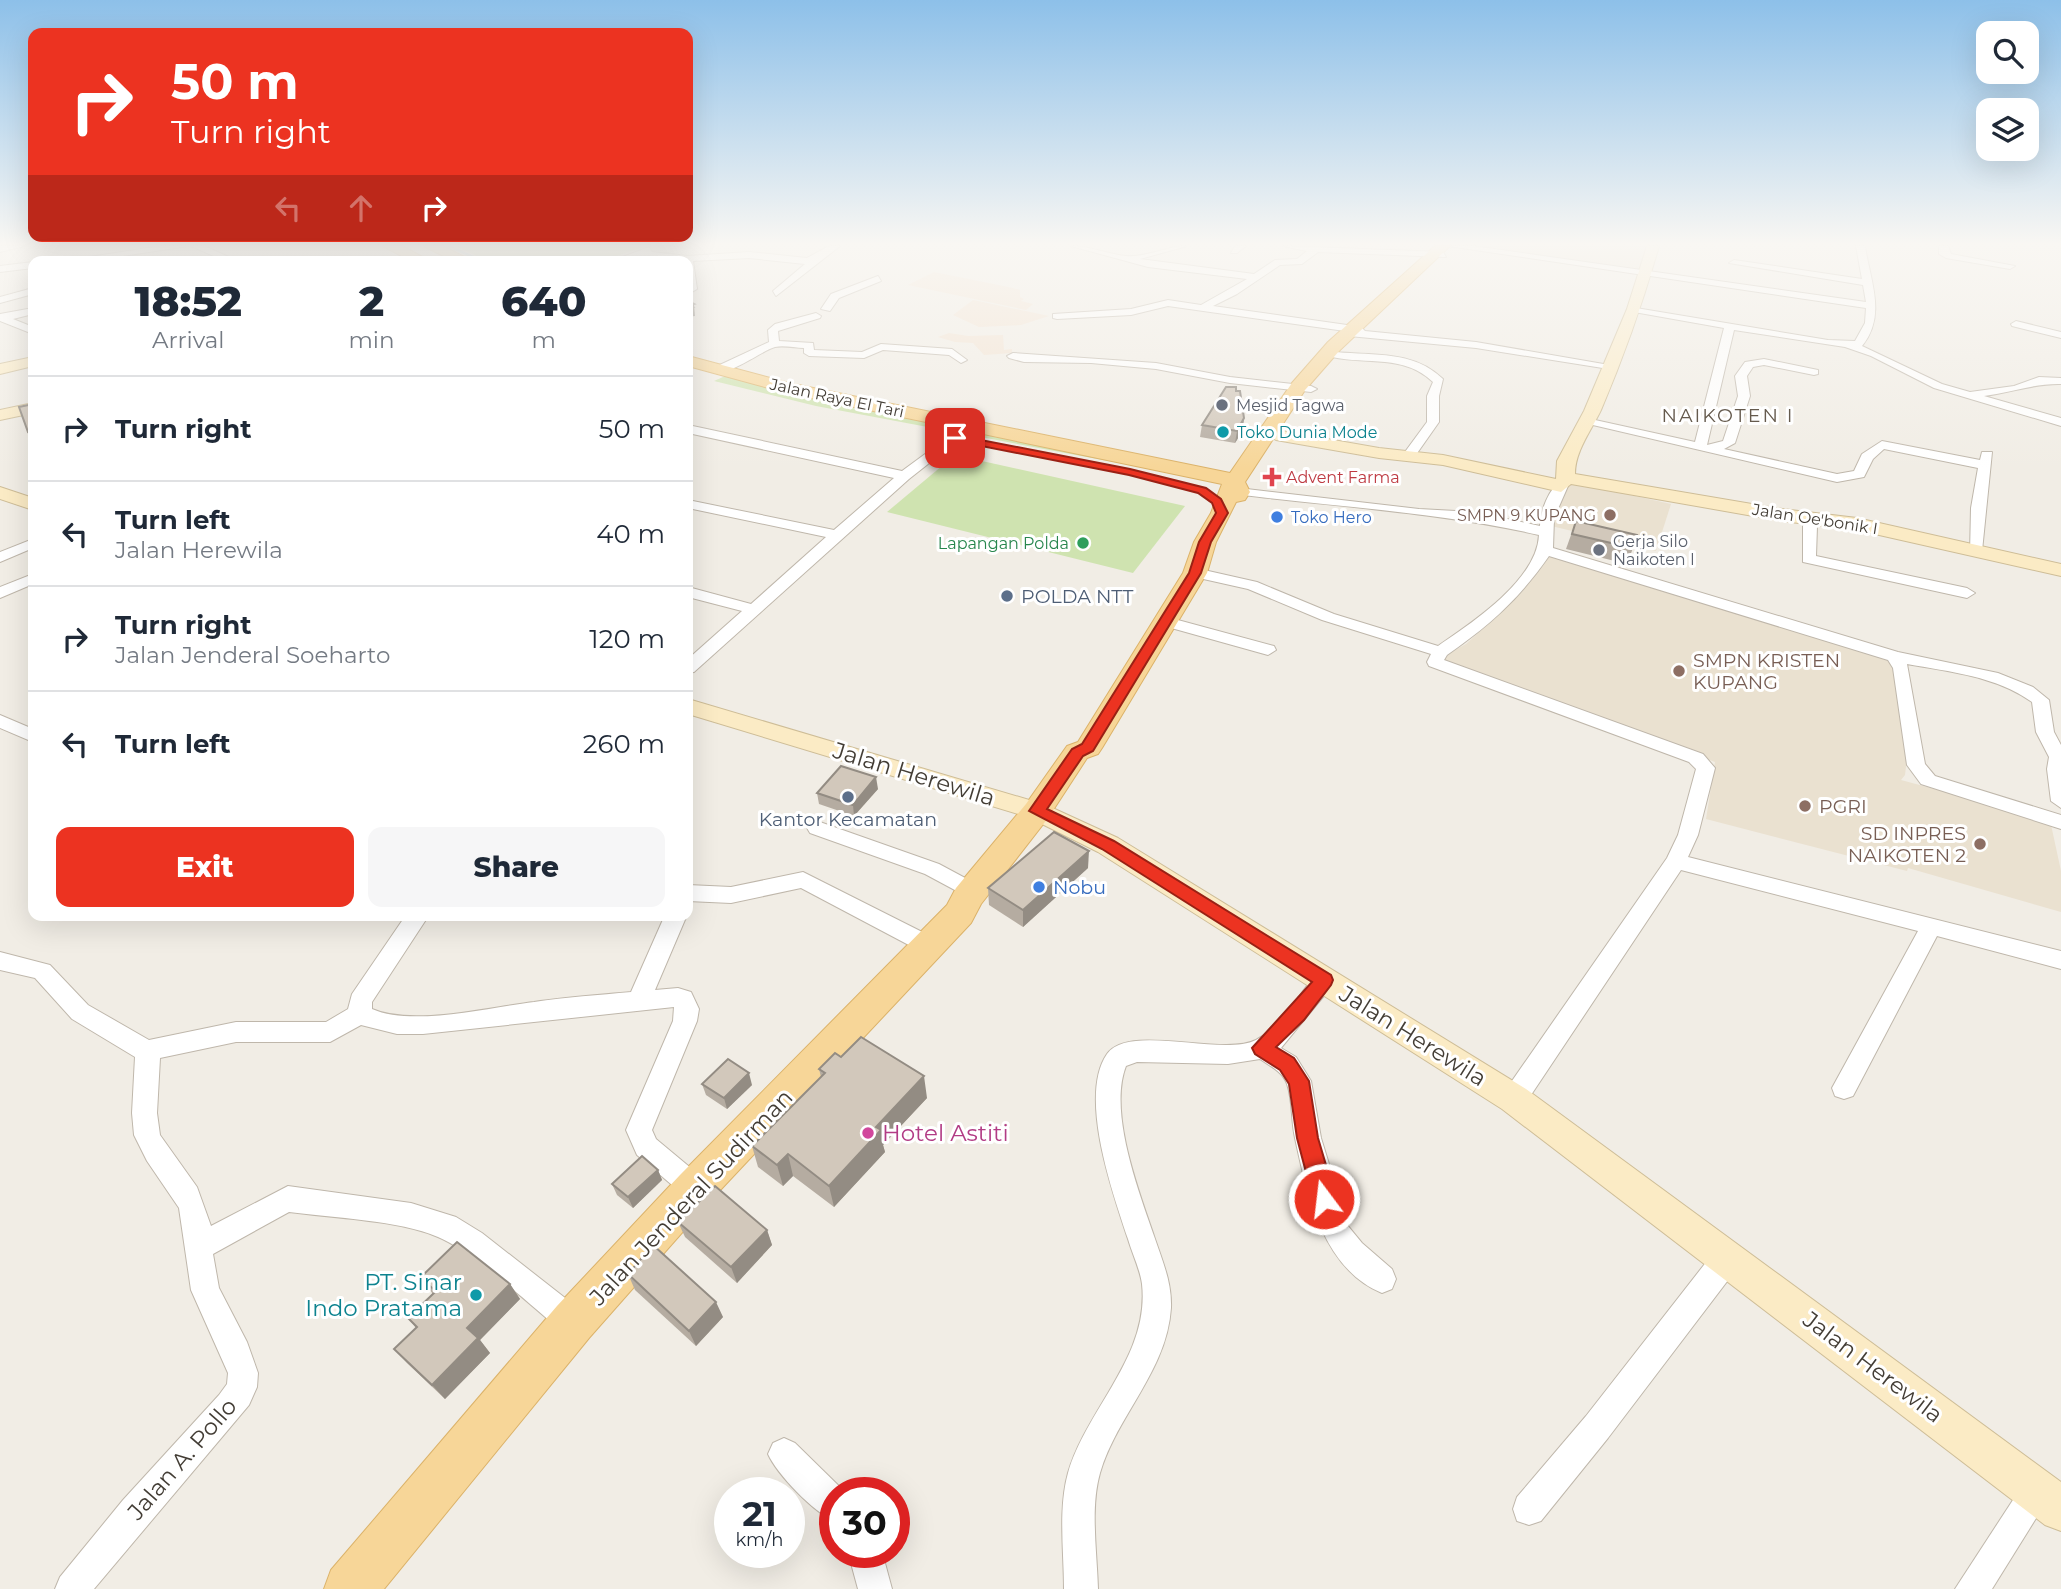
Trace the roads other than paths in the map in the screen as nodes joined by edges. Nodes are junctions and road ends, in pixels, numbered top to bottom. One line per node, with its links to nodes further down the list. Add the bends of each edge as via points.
1 (6, 320): 10 (street)
2 (797, 320): 13 (street, via 773,330)
3 (1279, 320): 11 (street)
4 (1367, 320): 11 (main road)
5 (1629, 320): 22 (street)
6 (1697, 320): 9 (street)
7 (1871, 320): 14 (street, via 1866,337 1858,344)
8 (2016, 324): 12 (street)
9 (1730, 326): 14 (street); 17 (street)
10 (28, 329)
11 (1355, 332): 15 (main road); 22 (street); 27 (main road)
12 (2061, 335)
13 (773, 344): 18 (street, via 809,345 808,353 820,354 864,355 881,347 952,352); 25 (street)
14 (1847, 344): 28 (street)
15 (1336, 355): 27 (main road); 40 (street, via 1407,360 1439,381 1433,422)
16 (1013, 356): 27 (street, via 1156,366)
17 (1722, 359): 20 (street); 29 (street)
18 (961, 360)
19 (28, 363): 23 (street)
20 (1749, 364): 24 (street, via 1764,362); 29 (street)
21 (693, 365): 25 (main road, Jalan Raya El Tari)
22 (1609, 366): 33 (street)
23 (0, 369)
24 (1814, 372)
25 (707, 376): 38 (main road, Jalan Raya El Tari); 41 (main road, Jalan Raya El Tari, via 911,414)
26 (2061, 381): 28 (street, via 2039,380 2007,391)
27 (1304, 388): 37 (main road); 44 (main road)
28 (1960, 393): 34 (street)
29 (1729, 394): 32 (street); 35 (street)
30 (28, 409): 31 (street)
31 (0, 415)
32 (1708, 417): 35 (street); 39 (street)
33 (1586, 422): 39 (street); 43 (street, via 1566,461)
34 (2061, 422)
35 (1735, 423): 39 (street, via 1729,443)
36 (693, 430): 42 (street)
37 (1276, 435): 40 (street, Jalan Oe'bonik I); 44 (main road)
38 (955, 438): 41 (main road, Jalan Raya El Tari); 42 (street)
39 (1706, 447): 52 (street, via 1844,479 1859,474 1867,457 1882,445 1985,459)
40 (1408, 456): 43 (street, Jalan Oe'bonik I)
41 (1138, 466): 44 (main road, via 1212,469); 44 (main road, via 1217,501)
42 (904, 476): 49 (street)
43 (1564, 482): 48 (street, Jalan Oe'bonik I); 50 (street, via 1550,506)
44 (1236, 491): 50 (street, via 1474,516); 54 (main road, Jalan Jenderal Sudirman)
45 (3, 496): 46 (street)
46 (28, 503)
47 (693, 505): 49 (street)
48 (1814, 520): 52 (street, Jalan Oe'bonik I, via 1857,524); 59 (street, via 1808,559)
49 (836, 535): 60 (street)
50 (1545, 541): 63 (street, via 1519,588 1485,621); 64 (street)
51 (28, 545): 53 (street)
52 (1975, 551): 55 (street, Jalan Oe'bonik I)
53 (0, 558)
54 (1198, 567): 61 (main road, Jalan Jenderal Sudirman); 63 (street, via 1328,617)
55 (2061, 570)
56 (28, 581): 57 (street)
57 (0, 593)
58 (693, 593): 60 (street)
59 (1967, 593)
60 (751, 609): 65 (street)
61 (1163, 621): 62 (street); 71 (main road, Jalan Jenderal Sudirman, via 1088,748 1091,759)
62 (1268, 650)
63 (1440, 652): 74 (street, via 1438,665 1703,763 1701,790)
64 (1895, 657): 69 (street, via 1983,675 2032,693 2040,700 2045,732); 72 (street, via 1921,775)
65 (693, 663)
66 (693, 708): 71 (street, Jalan Herewila)
67 (0, 722): 68 (street)
68 (28, 734)
69 (2060, 757): 70 (street, via 2056,769)
70 (2061, 801)
71 (1045, 814): 76 (main road, Jalan Jenderal Sudirman); 83 (street, Jalan Herewila, via 1108,845)
72 (2061, 822)
73 (817, 828): 76 (street, via 932,869)
74 (1676, 861): 79 (street); 89 (street)
75 (693, 893): 80 (street, via 731,895 803,880)
76 (966, 902): 80 (main road, Jalan Jenderal Sudirman)
77 (414, 921): 85 (street, via 360,1001)
78 (673, 921): 84 (street)
79 (1930, 928): 81 (street); 88 (street)
80 (930, 946): 90 (main road, Jalan Jenderal Sudirman)
81 (2061, 960)
82 (0, 961): 87 (street, via 42,971 80,1012)
83 (1324, 980): 86 (street); 89 (street, Jalan Herewila)
84 (639, 1001): 85 (street, via 418,1024 391,1024); 90 (street, via 678,997 687,1004 685,1021 639,1130 646,1147)
85 (360, 1014): 87 (street, via 330,1032 236,1032)
86 (1262, 1048): 93 (street, via 1287,1064 1299,1081 1308,1138 1336,1233); 101 (street, via 1128,1052 1117,1059 1106,1081 1108,1116 1156,1282 1158,1304 1148,1347 1084,1473)
87 (146, 1051): 91 (street, Jalan A. Pollo, via 150,1064 144,1092 145,1127 155,1152 177,1177 192,1208)
88 (1844, 1088)
89 (1514, 1099): 92 (street, Jalan Herewila)
90 (695, 1188): 94 (main road, Jalan Jenderal Sudirman)
91 (201, 1246): 94 (street, via 288,1199 411,1216 446,1226 472,1242); 99 (street, Jalan A. Pollo, via 204,1288 243,1372 241,1392)
92 (1727, 1257): 97 (street, Jalan Herewila); 98 (street)
93 (1382, 1279)
94 (573, 1322): 100 (main road, Jalan Jenderal Sudirman)
95 (784, 1454): 96 (street)
96 (819, 1489)
97 (2049, 1500): 102 (street)
98 (1529, 1509)
99 (72, 1589)
100 (350, 1589)
101 (1081, 1589)
102 (1972, 1589)

